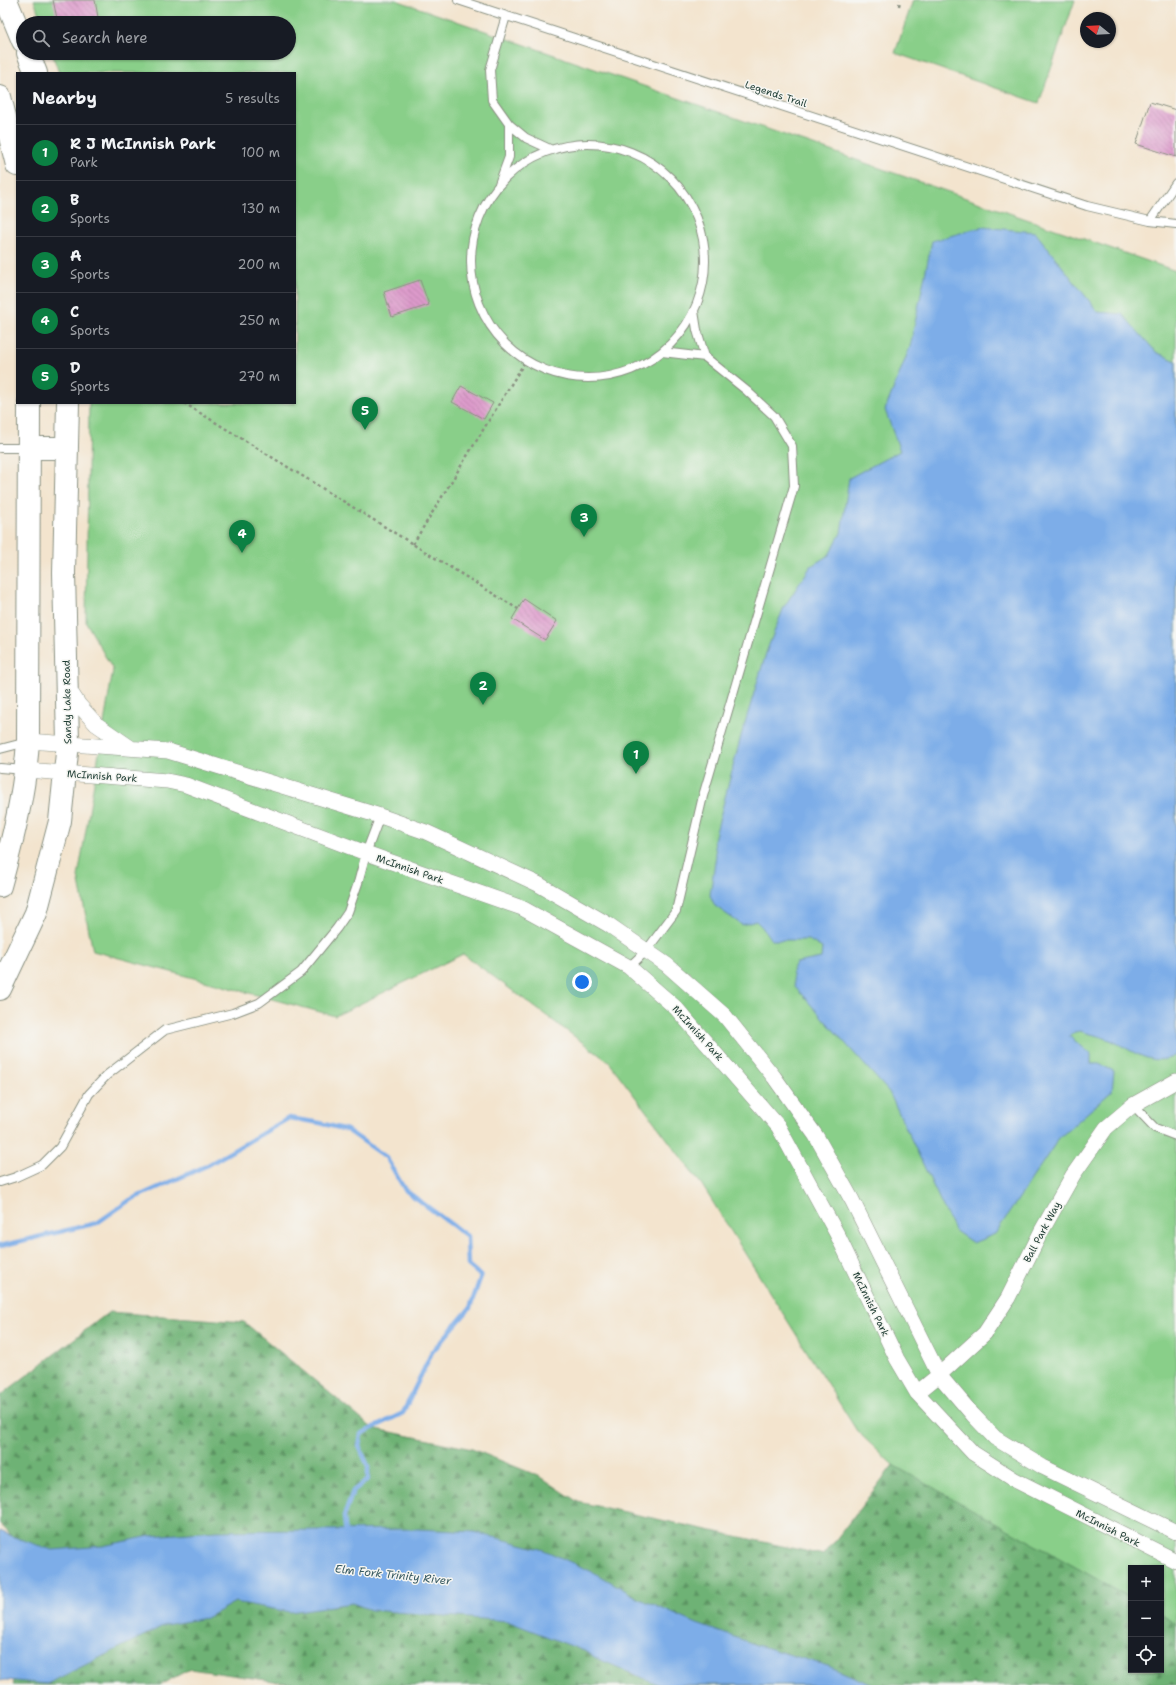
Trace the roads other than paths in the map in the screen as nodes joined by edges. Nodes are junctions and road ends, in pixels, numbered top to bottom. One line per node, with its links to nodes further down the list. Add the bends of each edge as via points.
1 (6, 0): 4 (main road)
2 (458, 0): 3 (lane, Legends Trail)
3 (506, 16): 8 (lane, via 490,70 492,100); 13 (lane, Legends Trail, via 1087,206)
4 (16, 24)
5 (31, 60): 6 (main road)
6 (36, 72)
7 (0, 97): 10 (main road)
8 (509, 124): 9 (lane, via 526,138); 12 (lane, via 509,157)
9 (552, 150): 12 (lane, via 522,164); 15 (lane, via 584,144 617,147 647,160 670,177 688,200 700,226 704,248 703,284)
10 (16, 161)
11 (1176, 183): 13 (lane)
12 (498, 187): 16 (lane, via 479,221 472,247 472,280 482,311 500,339 526,360 552,373 580,378 610,376 637,367)
13 (1150, 221): 14 (lane, Legends Trail)
14 (1176, 224)
15 (694, 311): 16 (lane, via 680,333); 17 (lane)
16 (662, 352): 17 (lane)
17 (705, 357): 34 (lane, via 747,390 774,416 792,446 794,486 703,796 676,911)
18 (29, 404): 21 (main road)
19 (68, 404): 22 (main road, Sandy Lake Road)
20 (0, 448): 21 (lane)
21 (29, 448): 22 (main road); 24 (main road)
22 (67, 448): 23 (main road, Sandy Lake Road, via 64,573)
23 (67, 687): 25 (main road, Sandy Lake Road); 26 (street, via 96,724)
24 (28, 741): 25 (street); 27 (lane); 29 (main road)
25 (68, 743): 26 (street); 30 (main road, Sandy Lake Road)
26 (132, 748): 31 (street, via 168,751)
27 (0, 749)
28 (0, 768): 29 (lane)
29 (26, 770): 30 (street, McInnish Park); 33 (main road, via 14,833)
30 (65, 773): 32 (street, McInnish Park, via 167,781 186,785); 36 (main road, Sandy Lake Road, via 60,821 36,913)
31 (380, 816): 32 (lane); 34 (street, via 426,832 538,884 609,925)
32 (366, 854): 35 (street, McInnish Park, via 522,908); 40 (lane, via 348,912 301,972 259,1003 233,1013 165,1030 107,1075 89,1094 60,1147 42,1165)
33 (0, 886)
34 (646, 950): 35 (lane); 41 (street, via 725,1016 774,1077 816,1136 852,1200)
35 (629, 967): 42 (street, McInnish Park, via 676,1008 778,1126 837,1234 897,1359)
36 (0, 989)
37 (1176, 1081): 38 (street, Ball Park Way)
38 (1133, 1105): 39 (lane, via 1155,1128); 41 (street, Ball Park Way, via 1106,1128 1073,1175 1008,1298 985,1333)
39 (1176, 1136)
40 (0, 1182)
41 (939, 1375): 42 (street, Ball Park Way); 43 (street, via 995,1438 1043,1467)
42 (917, 1393): 44 (street, McInnish Park, via 973,1453 1015,1480)
43 (1176, 1532)
44 (1176, 1561)

